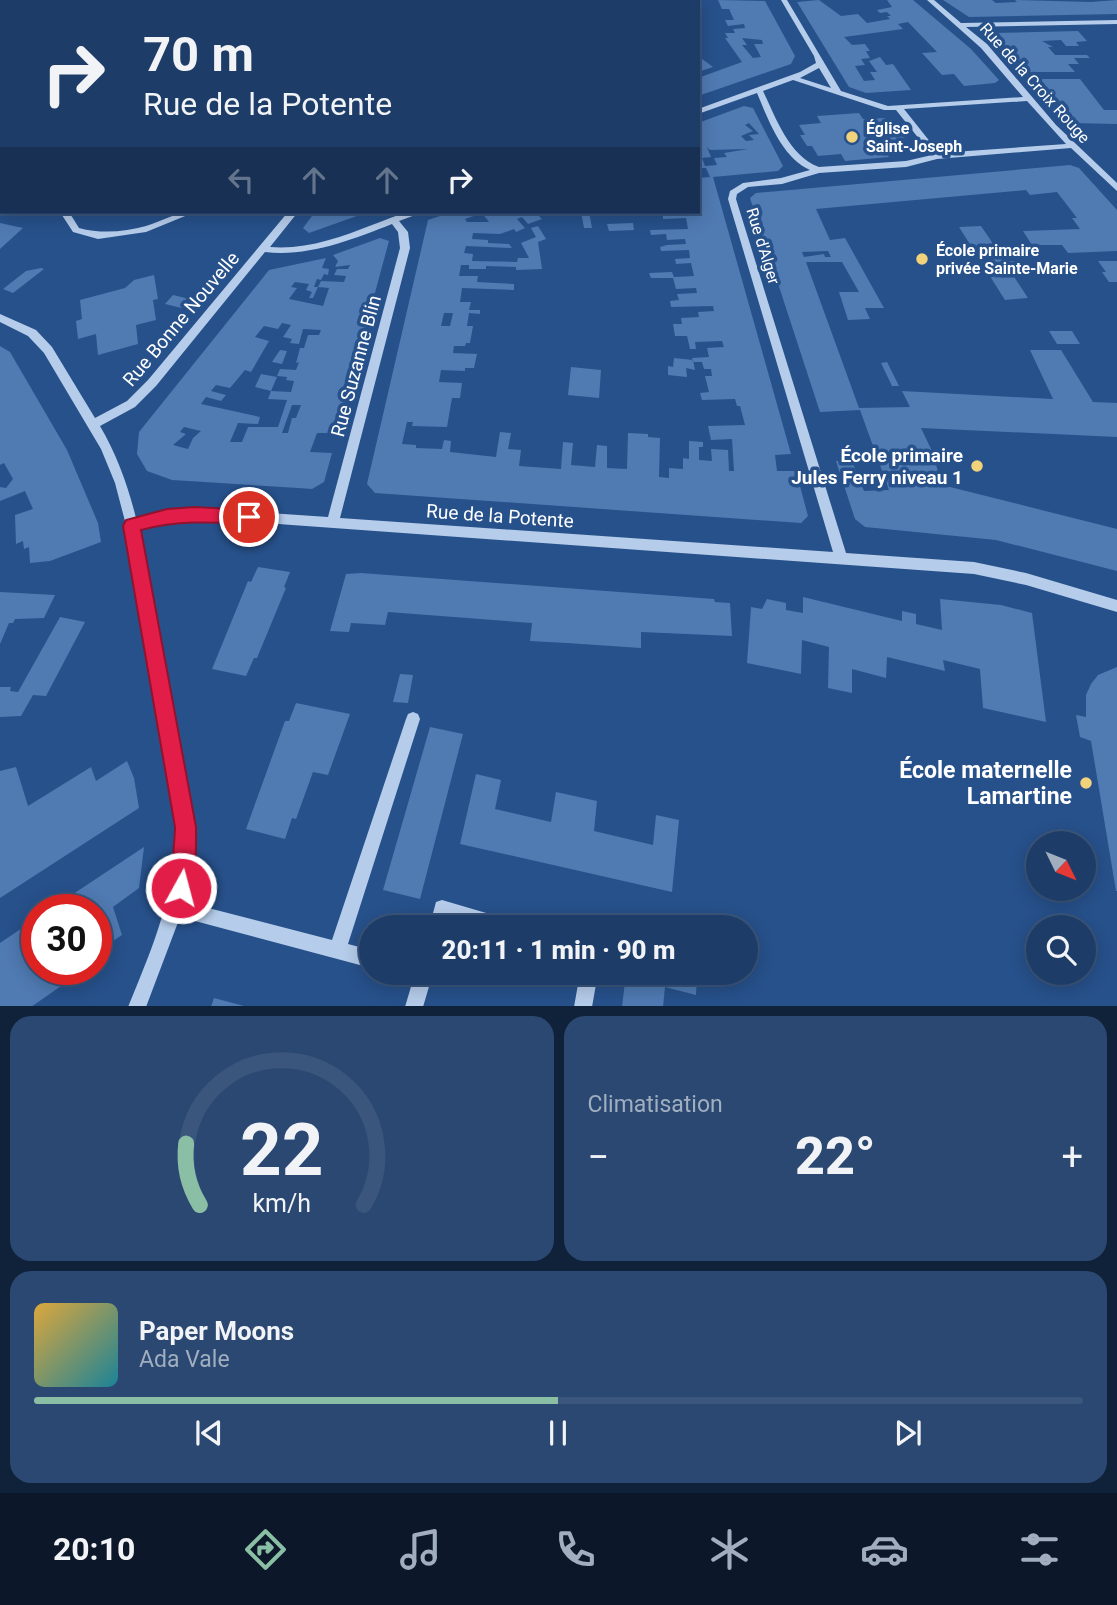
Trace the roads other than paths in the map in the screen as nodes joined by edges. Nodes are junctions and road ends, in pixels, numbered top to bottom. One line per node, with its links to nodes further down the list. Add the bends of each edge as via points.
1 (784, 0): 5 (street)
2 (930, 0): 4 (street, Rue de la Croix Rouge)
3 (1117, 22): 4 (street)
4 (962, 25): 9 (street, Rue de la Croix Rouge, via 1001,64)
5 (820, 64): 6 (street); 8 (street)
6 (794, 78): 7 (street); 8 (street)
7 (759, 90): 11 (street); 14 (street, via 796,158)
8 (838, 92): 10 (street, via 877,106)
9 (1027, 99): 10 (street); 12 (street, Rue de la Croix Rouge)
10 (899, 108): 13 (street)
11 (700, 110)
12 (1072, 146): 13 (street, Rue d'Alger); 15 (street, Rue de la Croix Rouge)
13 (937, 156): 14 (street, Rue d'Alger, via 906,164)
14 (818, 170): 26 (street, Rue d'Alger, via 746,185 734,190 732,199)
15 (1117, 188)
16 (66, 214): 17 (street, via 76,230 98,236 146,229)
17 (185, 214)
18 (291, 214): 21 (street)
19 (409, 214): 20 (street, Rue Bonne Nouvelle)
20 (393, 219): 21 (street, Rue Bonne Nouvelle, via 308,249); 24 (street, Rue Suzanne Blin, via 403,232 405,248)
21 (262, 249): 23 (street, Rue Bonne Nouvelle, via 142,394)
22 (0, 318): 23 (street, via 41,340)
23 (94, 424): 25 (street, via 121,483)
24 (332, 524): 25 (street, Rue de la Potente, via 195,514); 26 (street, Rue de la Potente)
25 (132, 526): 29 (street, via 186,827)
26 (841, 558): 27 (street, Rue de la Potente, via 999,572)
27 (1117, 606)
28 (413, 719): 32 (street)
29 (177, 908): 32 (street); 36 (street)
30 (440, 915): 31 (street, via 442,908)
31 (466, 915)
32 (338, 949): 33 (street)
33 (359, 955)
34 (420, 985): 37 (street)
35 (587, 985): 38 (street)
36 (136, 1006)
37 (414, 1006)
38 (583, 1006)

